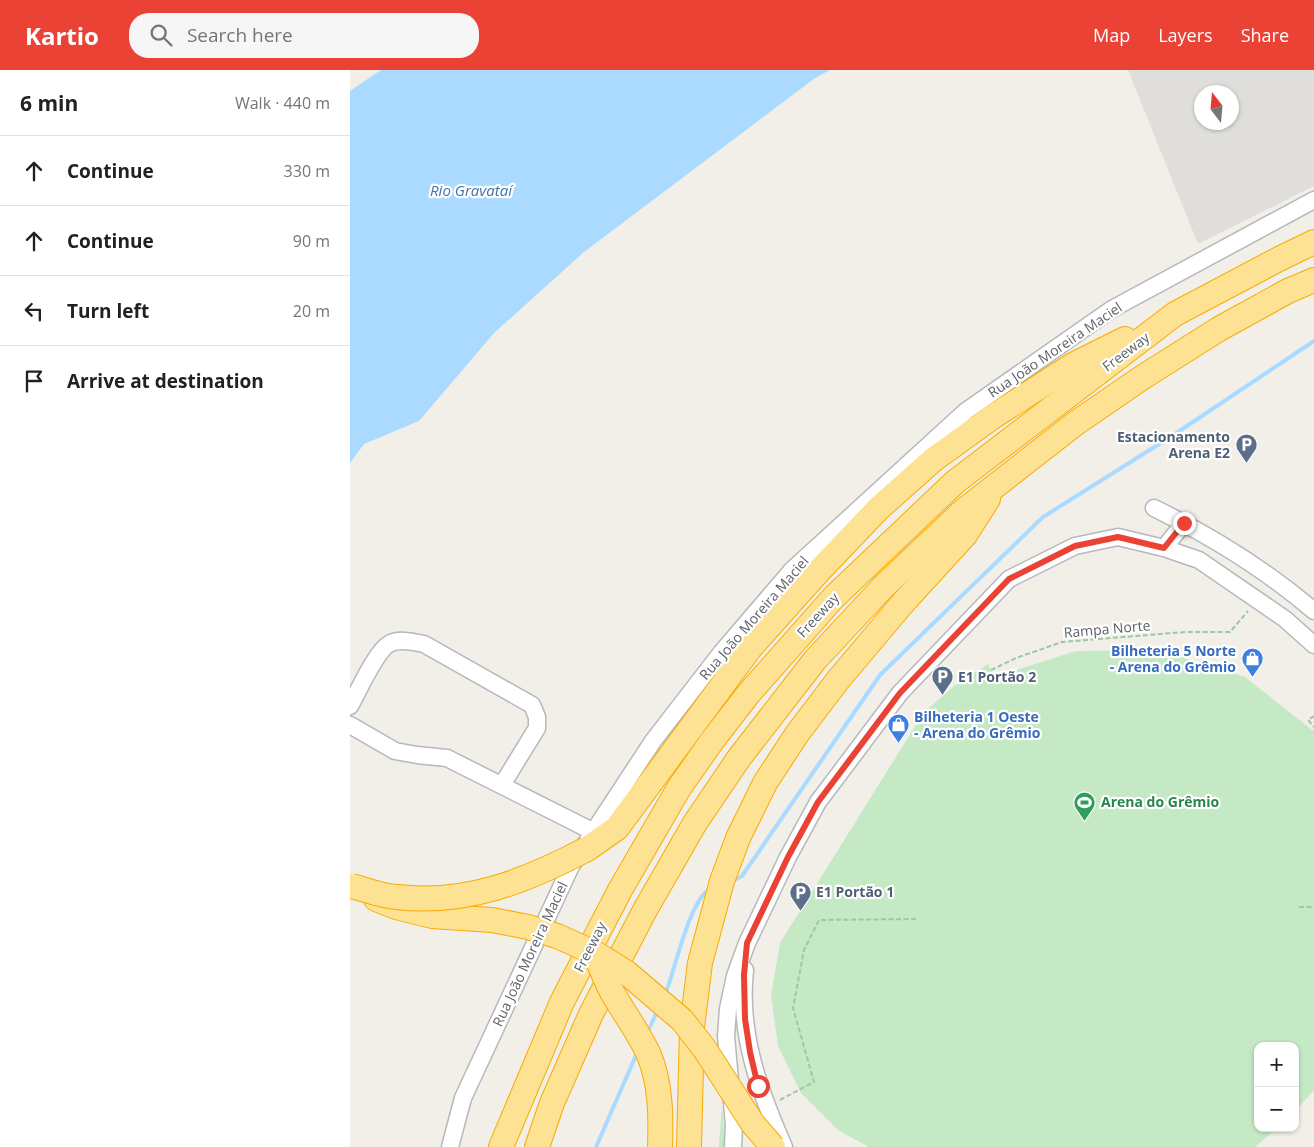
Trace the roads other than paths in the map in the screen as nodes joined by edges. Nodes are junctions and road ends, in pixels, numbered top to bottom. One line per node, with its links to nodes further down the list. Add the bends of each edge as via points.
1 (1314, 200): 14 (street, Rua João Moreira Maciel, via 1112,309 966,411 792,570 721,653 653,741)
2 (1314, 242): 4 (highway, Freeway)
3 (1314, 280): 5 (highway, Freeway, via 1288,291 1142,377)
4 (1175, 314): 15 (highway, bridge, via 1074,365 991,418 934,460 878,509 750,648 616,828 588,849 547,870 480,894 441,899 397,897); 19 (highway, Freeway, via 955,482 834,597 749,693 679,788 620,890 562,1002)
5 (999, 483): 20 (highway, Freeway, via 962,512 883,587 815,660 739,758 690,831 590,1014); 22 (highway, via 965,535 902,604 797,734 765,784 738,838 722,881 700,963 692,1027)
6 (1154, 508): 7 (street)
7 (1184, 523): 8 (street); 9 (street, via 1269,575)
8 (1164, 548): 10 (street, via 1199,560 1285,619); 16 (street, via 1118,537 1075,546 1009,579 900,693 818,802)
9 (1314, 611)
10 (1314, 645)
11 (350, 706): 13 (street, via 379,654 390,643 408,641 424,644 532,705 537,728)
12 (350, 725): 13 (street, via 395,750 447,758)
13 (502, 786): 14 (street)
14 (594, 832): 18 (street, Rua João Moreira Maciel, via 571,866 463,1098)
15 (351, 885): 17 (highway, bridge, via 396,907 432,916 528,926)
16 (747, 943): 23 (street, via 728,1009 726,1036); 25 (street, via 745,1019 750,1052 758,1086)
17 (595, 953): 21 (highway, bridge, via 612,993 649,1057 657,1086); 24 (highway, bridge, via 627,972 682,1020)
18 (450, 1147)
19 (502, 1147)
20 (537, 1147)
21 (660, 1147)
22 (689, 1147)
23 (733, 1147)
24 (773, 1147)
25 (784, 1147)

